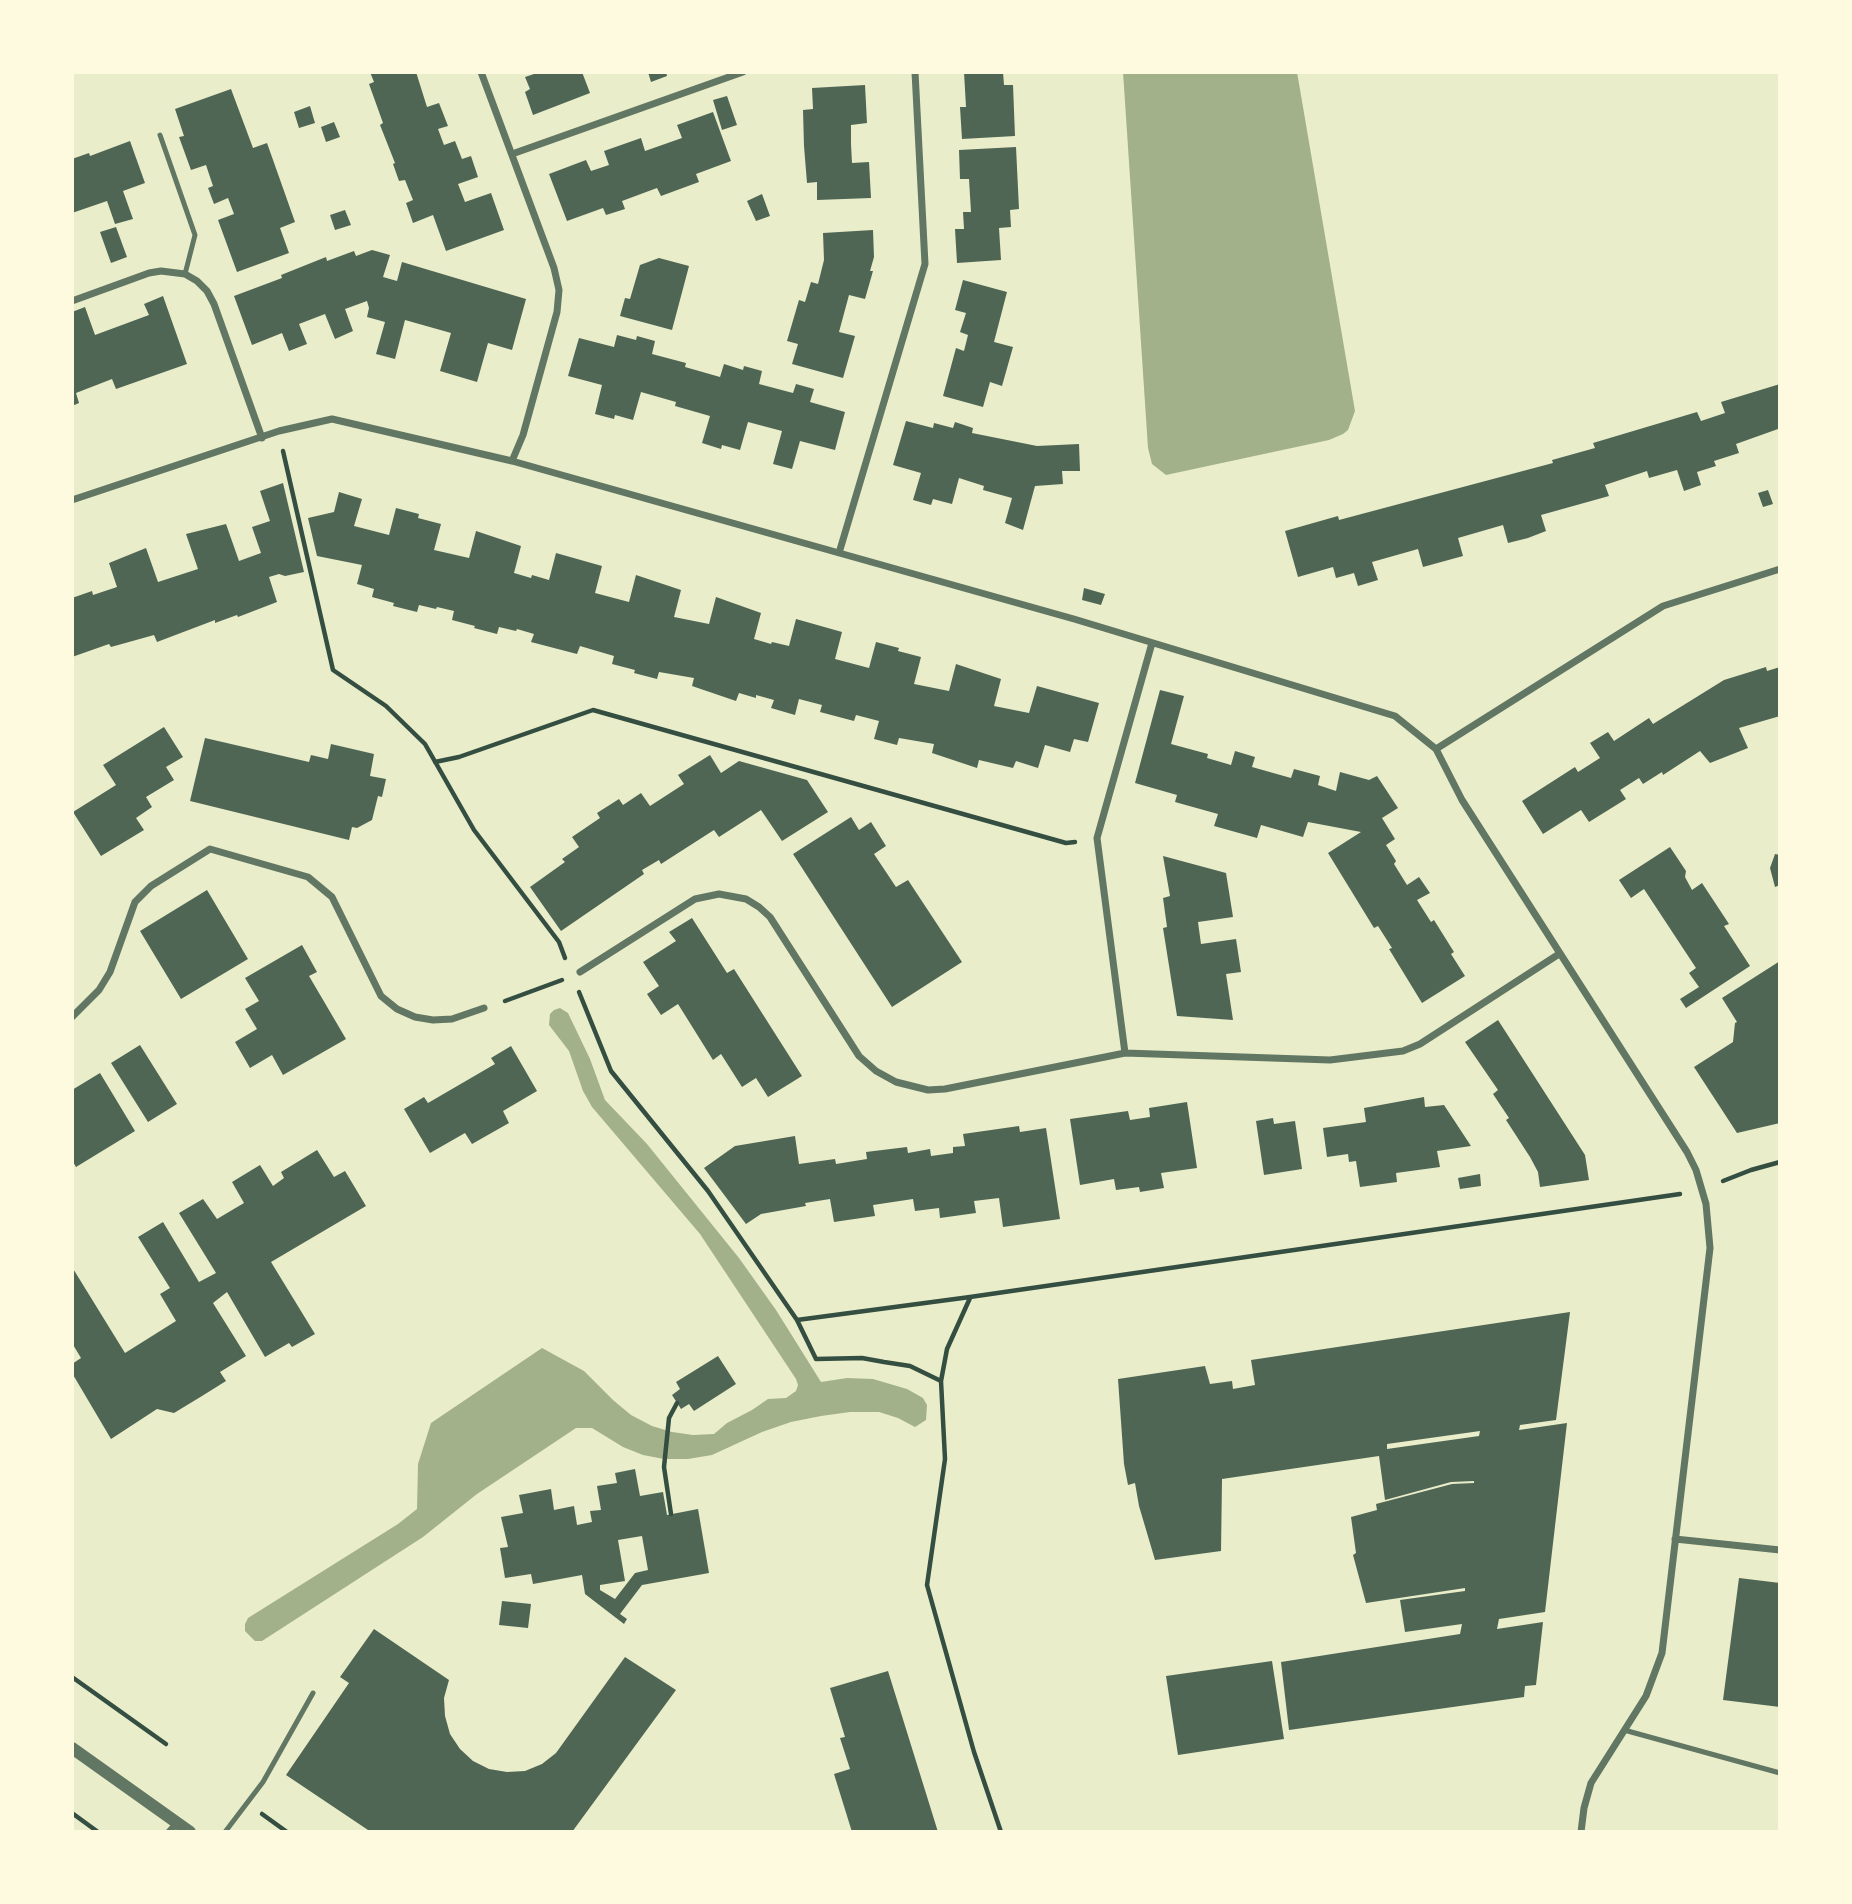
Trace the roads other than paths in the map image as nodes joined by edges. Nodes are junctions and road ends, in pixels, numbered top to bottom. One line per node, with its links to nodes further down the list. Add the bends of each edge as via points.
1 (481, 72): 5 (street)
2 (743, 72): 5 (street)
3 (915, 72): 11 (street, via 925,264)
4 (160, 135): 6 (lane, via 195,235)
5 (512, 153): 9 (street, via 559,290 554,324)
6 (185, 274): 7 (street, via 149,273); 8 (street, via 214,304)
7 (72, 301)
8 (262, 438): 9 (street, via 332,419); 10 (street)
9 (512, 461): 11 (street)
10 (72, 500)
11 (839, 553): 13 (street)
12 (1780, 569): 14 (street, via 1664,606)
13 (1152, 643): 14 (street, via 1395,716); 19 (street, via 1097,838)
14 (1436, 749): 15 (street, via 1462,800)
15 (1559, 954): 19 (street, via 1403,1051 1330,1060); 20 (street, via 1687,1152 1706,1204 1710,1248)
16 (576, 974): 19 (street, via 683,905 706,895 732,895 770,917 859,1056 895,1082 945,1090)
17 (484, 1009): 18 (street, via 433,1020 397,1009 381,996 332,897 308,877 209,849 151,886 135,902 110,972)
18 (72, 1017)
19 (1125, 1053)
20 (1675, 1539): 21 (street); 23 (street, via 1662,1653 1646,1696)
21 (1780, 1550)
22 (313, 1693): 28 (lane, via 263,1783)
23 (1624, 1730): 25 (lane); 29 (street, via 1591,1783)
24 (72, 1748): 26 (street)
25 (1780, 1773)
26 (173, 1827): 27 (street)
27 (190, 1832)
28 (225, 1832)
29 (1581, 1832)

